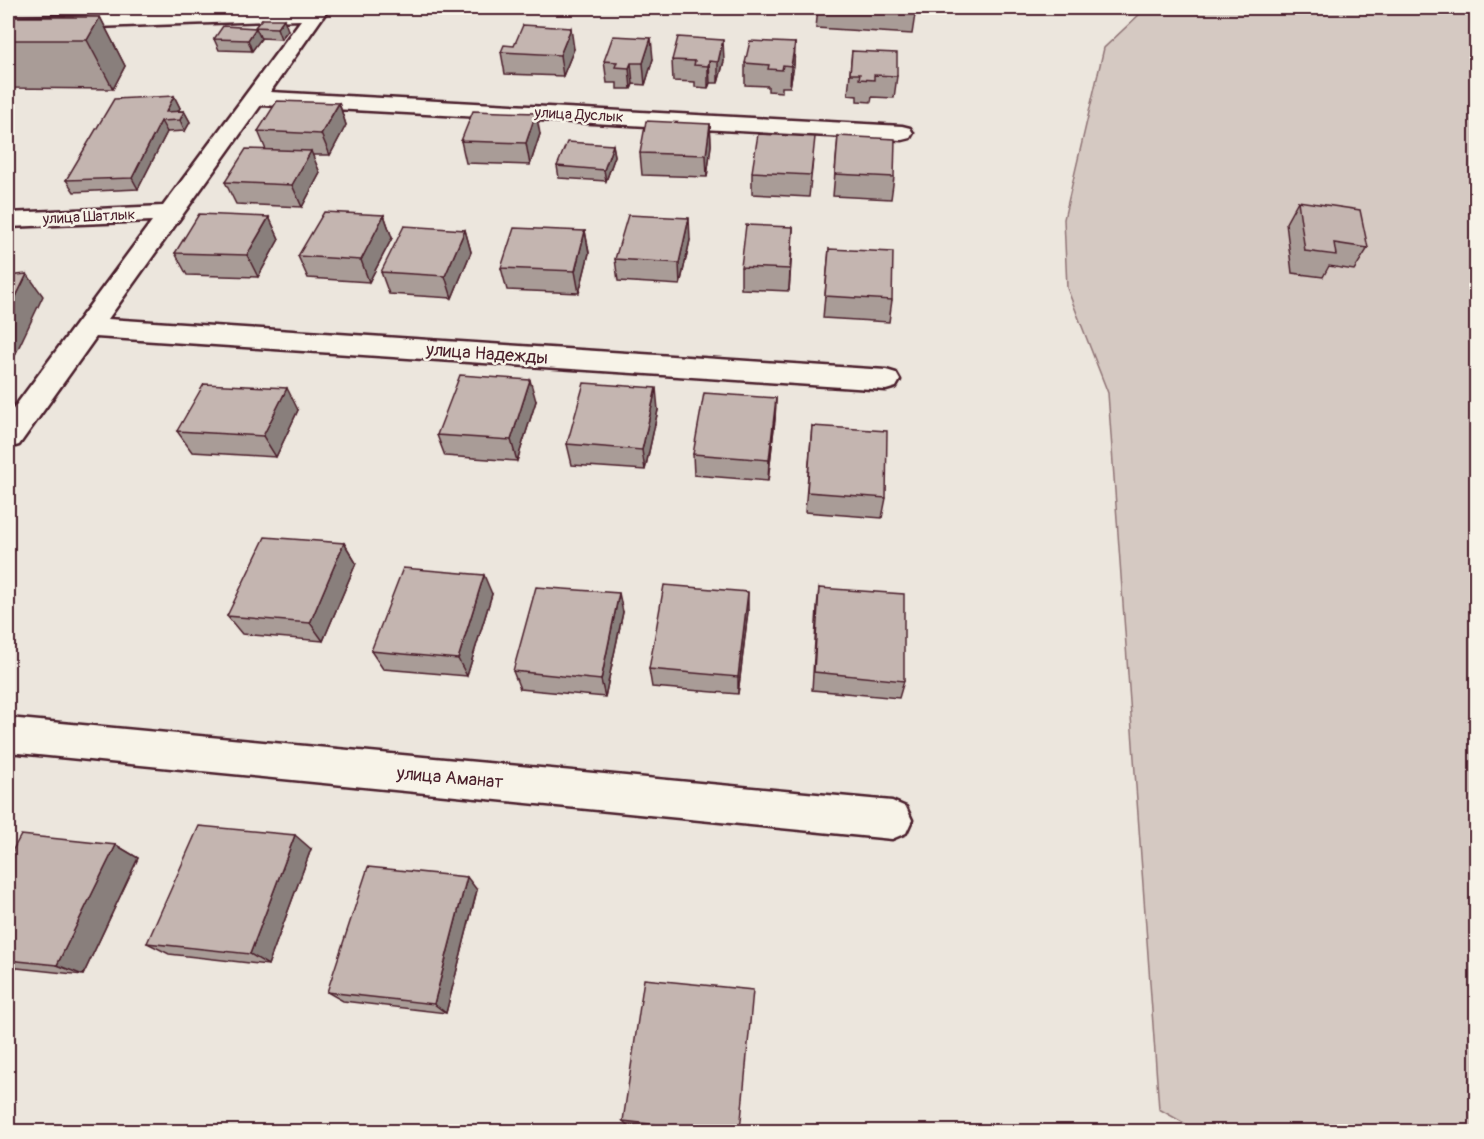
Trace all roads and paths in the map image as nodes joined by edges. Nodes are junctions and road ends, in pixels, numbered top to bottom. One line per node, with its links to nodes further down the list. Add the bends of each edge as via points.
1 (317, 11): 2 (street); 3 (street)
2 (8, 24)
3 (255, 98): 4 (street, улица Дуслык); 5 (street)
4 (902, 133)
5 (171, 213): 6 (street, улица Шатлык); 7 (street)
6 (8, 220)
7 (88, 327): 8 (street, улица Надежды); 9 (street)
8 (886, 380)
9 (8, 437)
10 (8, 735): 11 (street, улица Аманат)
11 (892, 820)

